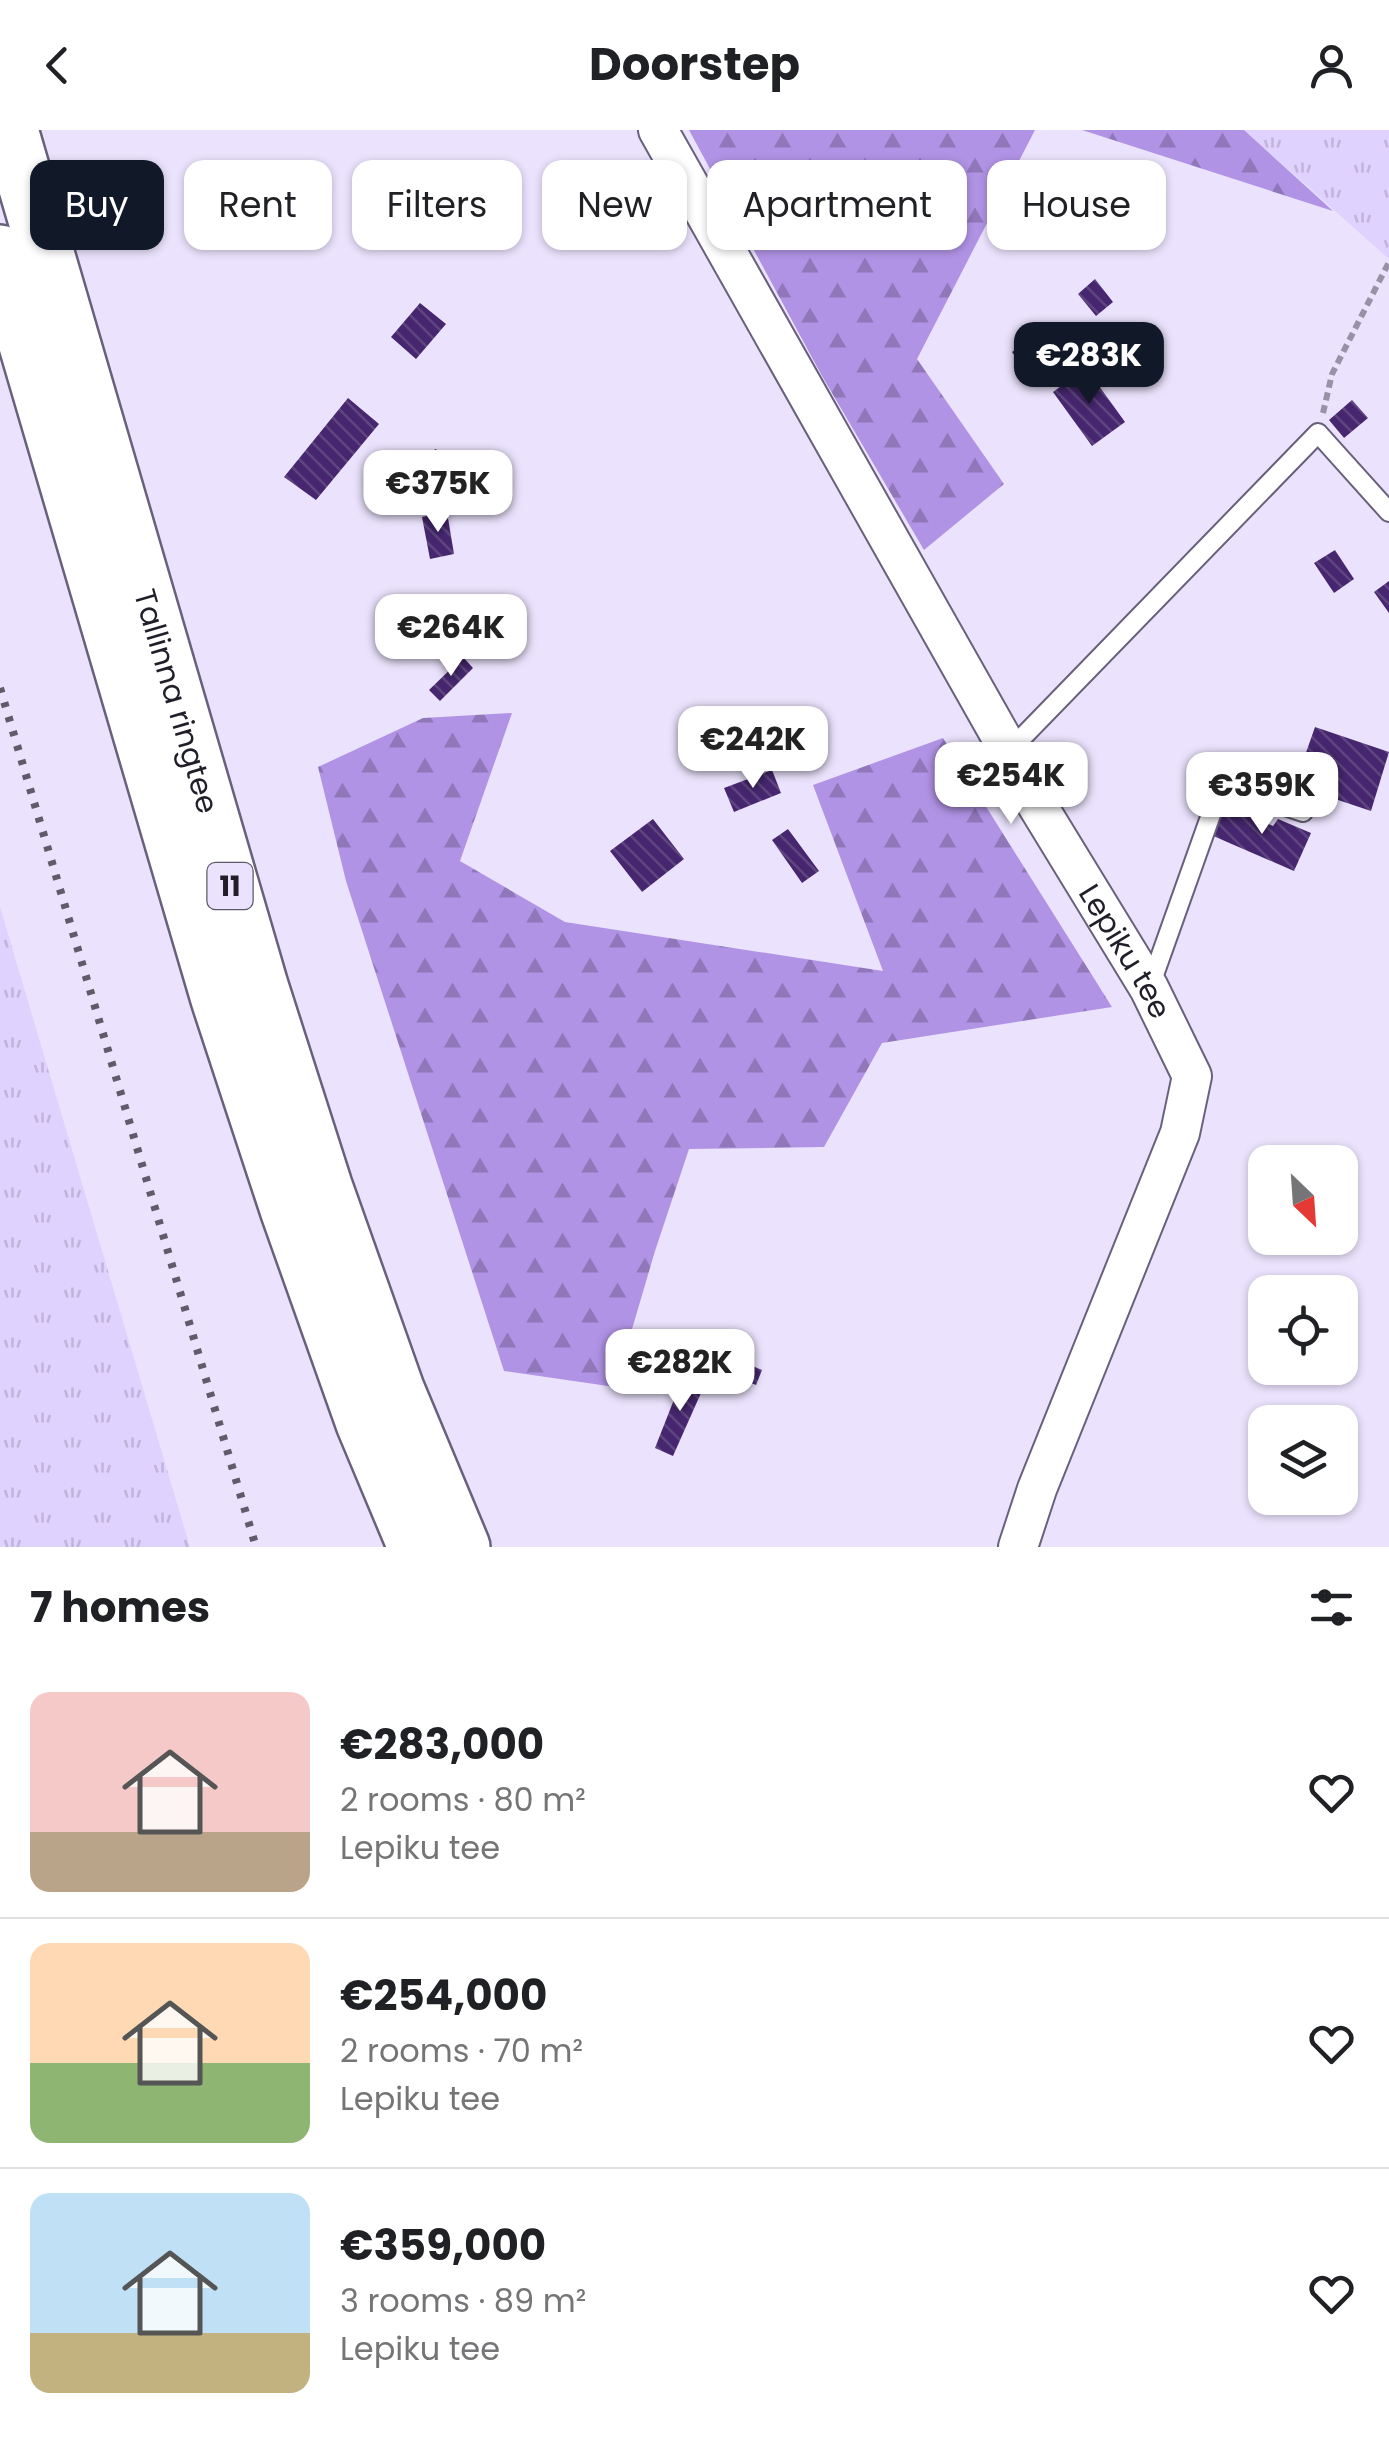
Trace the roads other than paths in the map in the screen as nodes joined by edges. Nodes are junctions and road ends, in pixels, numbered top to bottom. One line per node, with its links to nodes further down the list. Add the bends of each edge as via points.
1 (10, 130): 4 (highway, Tallinna ringtee / 11)
2 (38, 130): 4 (highway)
3 (658, 130): 6 (street, Lepiku tee)
4 (17, 233): 9 (highway, Tallinna ringtee / 11, via 230,1036 364,1422); 10 (highway, Tallinna ringtee / 11, via 324,1186 396,1389)
5 (1389, 512): 6 (lane, via 1318,433)
6 (1009, 751): 8 (street, Lepiku tee)
7 (1304, 812): 8 (lane, via 1240,791 1223,795)
8 (1149, 988): 11 (street, Lepiku tee, via 1192,1076 1180,1133)
9 (416, 1547)
10 (462, 1547)
11 (1018, 1547)

